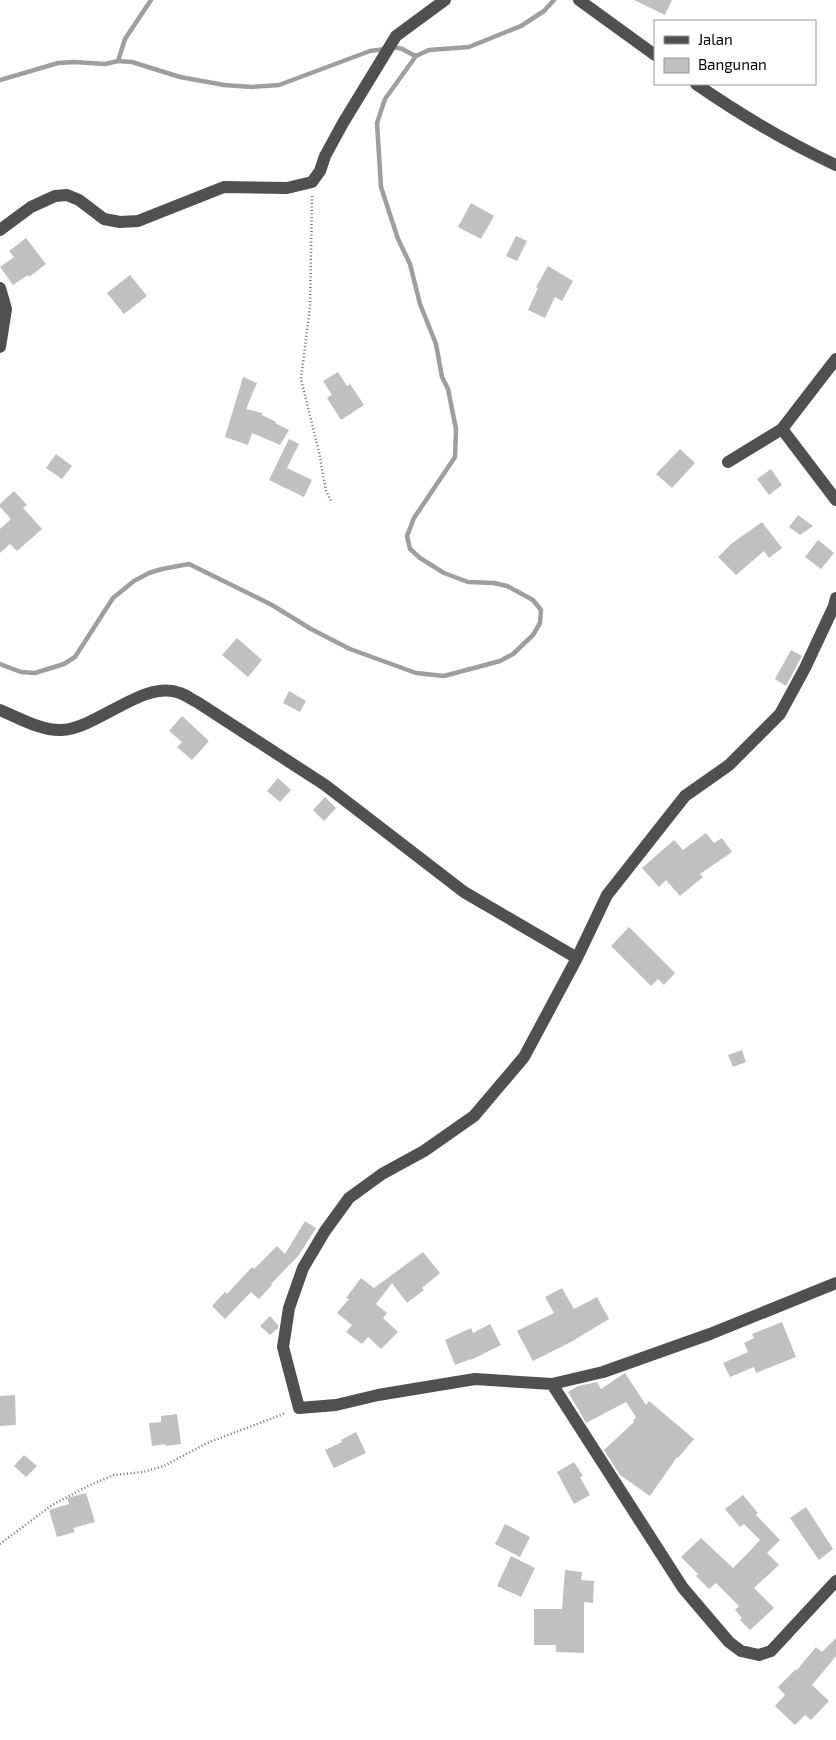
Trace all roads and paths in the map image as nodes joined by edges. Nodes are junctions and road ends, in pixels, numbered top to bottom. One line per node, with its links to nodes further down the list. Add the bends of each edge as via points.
1 (445, 0): 6 (street, via 396,36 343,123)
2 (582, 2): 3 (street)
3 (654, 54)
4 (697, 85): 5 (street, via 792,145)
5 (836, 166)
6 (312, 182): 7 (street, via 288,188 224,187 138,221 120,222 104,218 67,195 55,196 31,207); 14 (path, via 310,307 301,379)
7 (0, 230)
8 (0, 288): 9 (street, via 6,309)
9 (0, 347)
10 (836, 359): 11 (street)
11 (782, 429): 12 (street); 13 (street)
12 (728, 462)
13 (836, 500)
14 (331, 501)
15 (836, 598): 17 (street, via 805,668 780,714 728,765 685,796 607,895)
16 (0, 710): 17 (street, via 38,726 61,730 86,725 150,692 179,692 325,785 464,892)
17 (578, 958): 20 (street, via 524,1057 474,1116 349,1198 325,1231 303,1268 289,1308 283,1347)
18 (836, 1283): 19 (street, via 612,1369)
19 (552, 1384): 20 (street, via 475,1379 336,1405); 22 (street, via 682,1588 729,1642 742,1651 759,1655 771,1652)
20 (299, 1408): 21 (path, via 207,1443 164,1466 114,1475 90,1485 52,1505)
21 (0, 1544)
22 (836, 1581)

